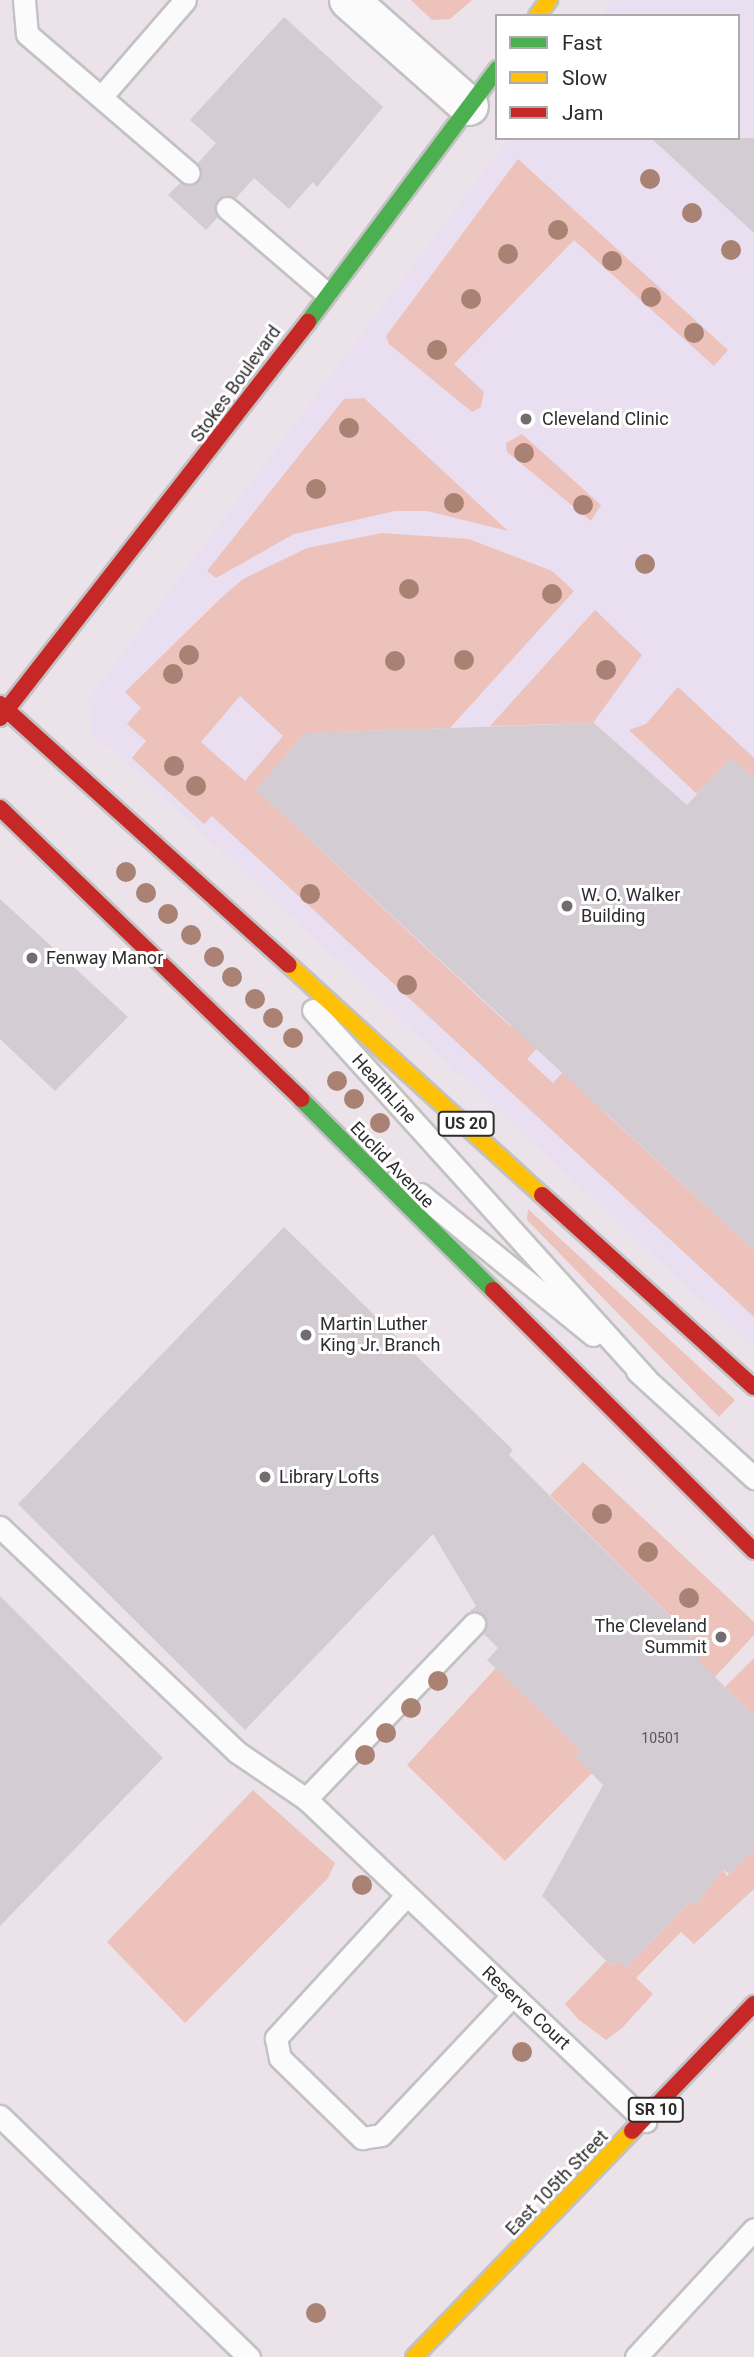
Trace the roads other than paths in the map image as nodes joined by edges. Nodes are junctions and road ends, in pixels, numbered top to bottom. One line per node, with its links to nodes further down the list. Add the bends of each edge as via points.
1 (24, 0): 5 (lane, via 27,34)
2 (186, 0): 5 (lane)
3 (349, 0): 6 (street)
4 (495, 72): 6 (main road, Stokes Boulevard)
5 (102, 97): 7 (lane)
6 (469, 106): 9 (main road, Stokes Boulevard)
7 (189, 173)
8 (227, 208): 9 (lane)
9 (326, 293): 10 (main road, Stokes Boulevard, via 179,494)
10 (2, 711): 12 (main road, US 20)
11 (0, 808): 13 (main road, Euclid Avenue)
12 (178, 860): 14 (lane, HealthLine); 15 (main road, US 20)
13 (291, 1089): 14 (lane, HealthLine); 18 (main road, Euclid Avenue)
14 (647, 1380): 16 (lane, HealthLine)
15 (754, 1387)
16 (754, 1478)
17 (0, 1527): 20 (lane, Reserve Court, via 228,1744)
18 (754, 1551)
19 (474, 1624): 20 (lane)
20 (306, 1799): 21 (lane, Reserve Court)
21 (407, 1896): 22 (lane, Reserve Court); 22 (lane, via 276,2038 281,2058 362,2138 381,2134)
22 (512, 1996): 25 (lane, Reserve Court)
23 (754, 2004): 25 (main road, East 105th Street / SR 10)
24 (0, 2116): 27 (lane)
25 (645, 2121): 28 (main road, East 105th Street / SR 10)
26 (754, 2229): 29 (lane)
27 (249, 2357)
28 (414, 2357)
29 (636, 2357)

